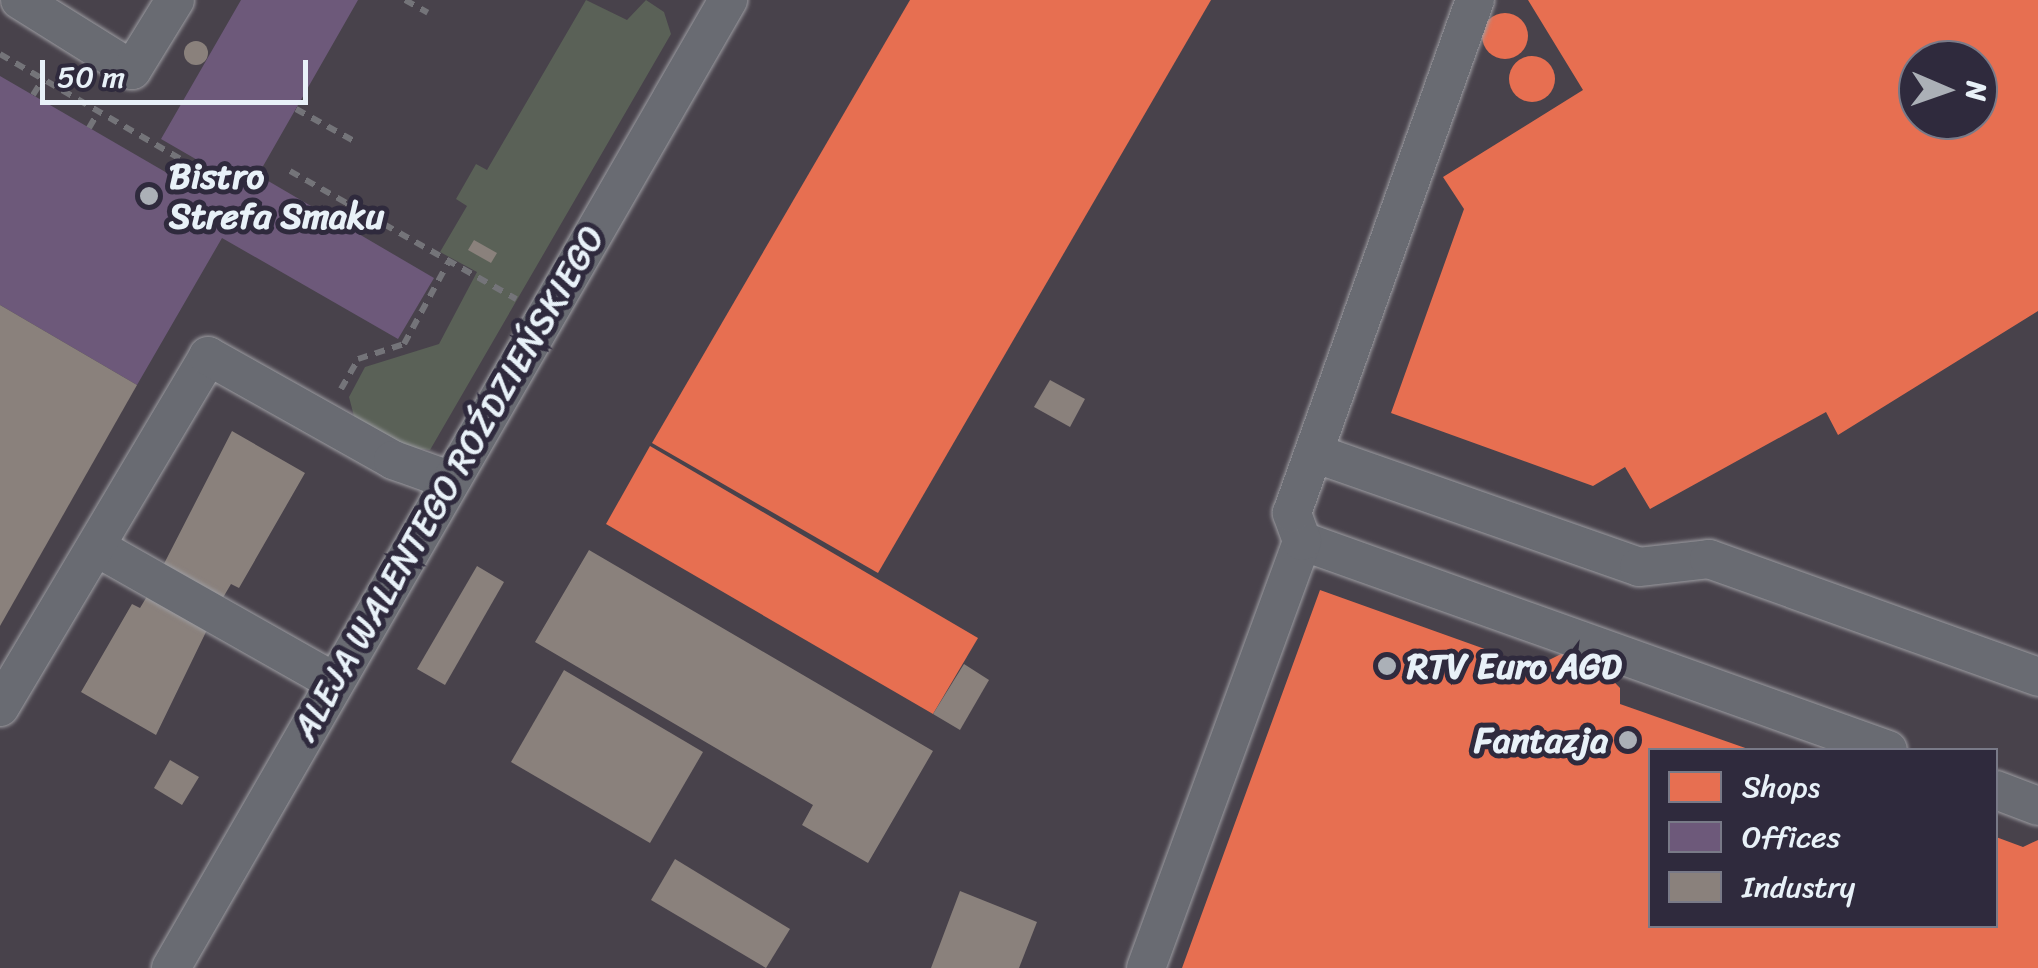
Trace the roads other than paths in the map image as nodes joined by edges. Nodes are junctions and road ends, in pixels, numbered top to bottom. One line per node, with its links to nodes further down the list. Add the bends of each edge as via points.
1 (20, 0): 2 (street, via 132,70)
2 (174, 0)
3 (1475, 0): 5 (street)
4 (712, 6): 6 (street, ALEJA WALENTEGO ROŹDZIEŃSKIEGO)
5 (1314, 453): 7 (street, via 1292,512); 9 (street, via 1638,567 1708,559)
6 (450, 480): 8 (street, via 208,356); 10 (street, ALEJA WALENTEGO ROŹDZIEŃSKIEGO)
7 (1302, 541): 12 (street); 16 (street)
8 (96, 546): 10 (street); 11 (street)
9 (2038, 677)
10 (333, 681): 15 (street, ALEJA WALENTEGO ROŹDZIEŃSKIEGO)
11 (0, 707)
12 (1882, 748)
13 (1998, 791): 14 (street)
14 (2038, 806)
15 (171, 968)
16 (1146, 968)

